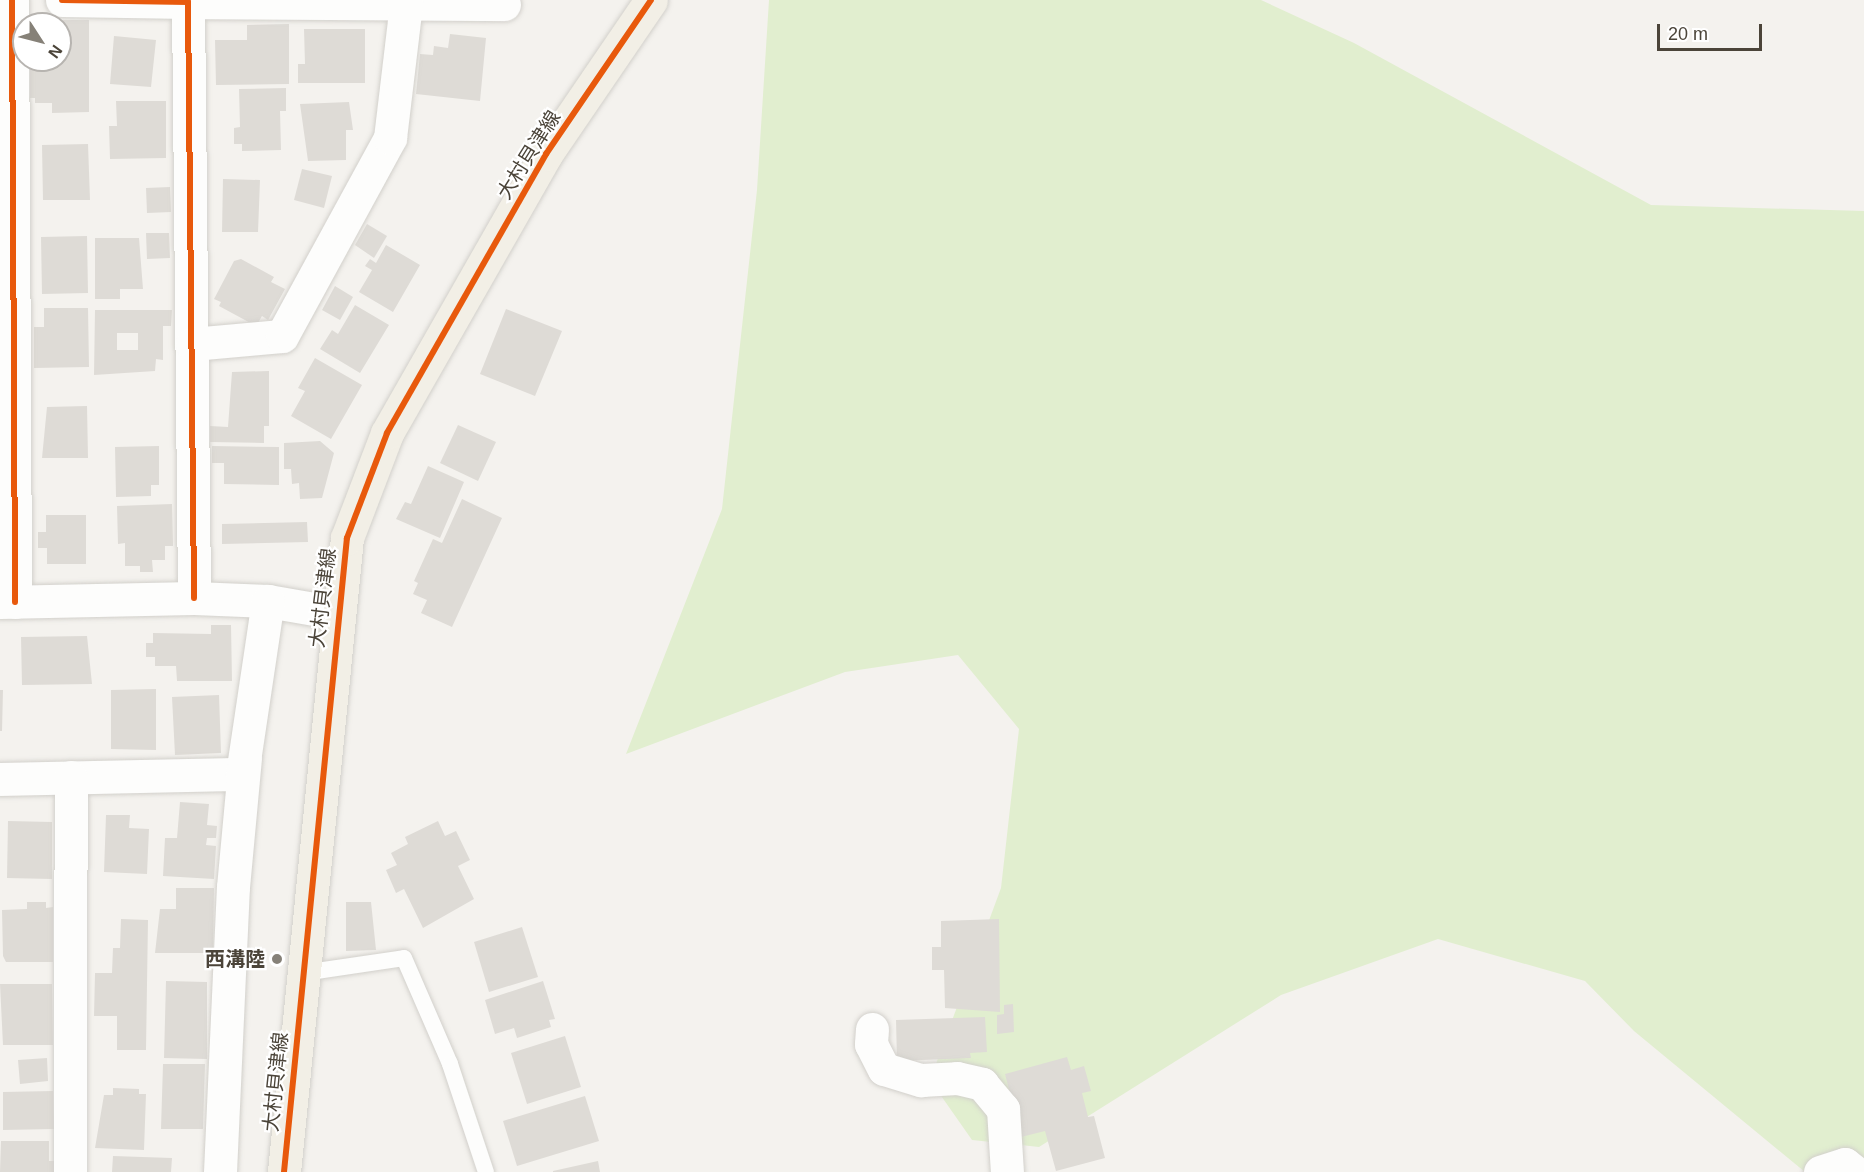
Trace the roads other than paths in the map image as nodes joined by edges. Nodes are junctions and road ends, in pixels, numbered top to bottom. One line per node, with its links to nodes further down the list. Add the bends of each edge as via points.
1 (12, 0): 10 (street)
2 (62, 0): 4 (street)
3 (651, 0): 11 (main road, 大村貝津線, via 546,154 387,433 347,538)
4 (188, 2): 5 (street); 7 (street)
5 (406, 3): 6 (street); 7 (street, via 390,138 282,336)
6 (504, 4)
7 (192, 344): 8 (street)
8 (194, 598): 9 (street); 10 (street)
9 (268, 601): 11 (street); 12 (street)
10 (7, 602)
11 (337, 613): 15 (main road, 大村貝津線)
12 (245, 758): 13 (street, via 242,774); 18 (street, via 233,887)
13 (71, 777): 14 (street); 17 (street)
14 (0, 779)
15 (303, 973): 19 (main road, 大村貝津線); 20 (lane, via 404,958 450,1064)
16 (872, 1029): 21 (street, via 871,1044 885,1069 921,1080 957,1078 982,1084 1003,1109)
17 (70, 1172)
18 (220, 1172)
19 (284, 1172)
20 (486, 1172)
21 (1007, 1172)
22 (1820, 1172): 23 (street, via 1845,1164)
23 (1855, 1172)

